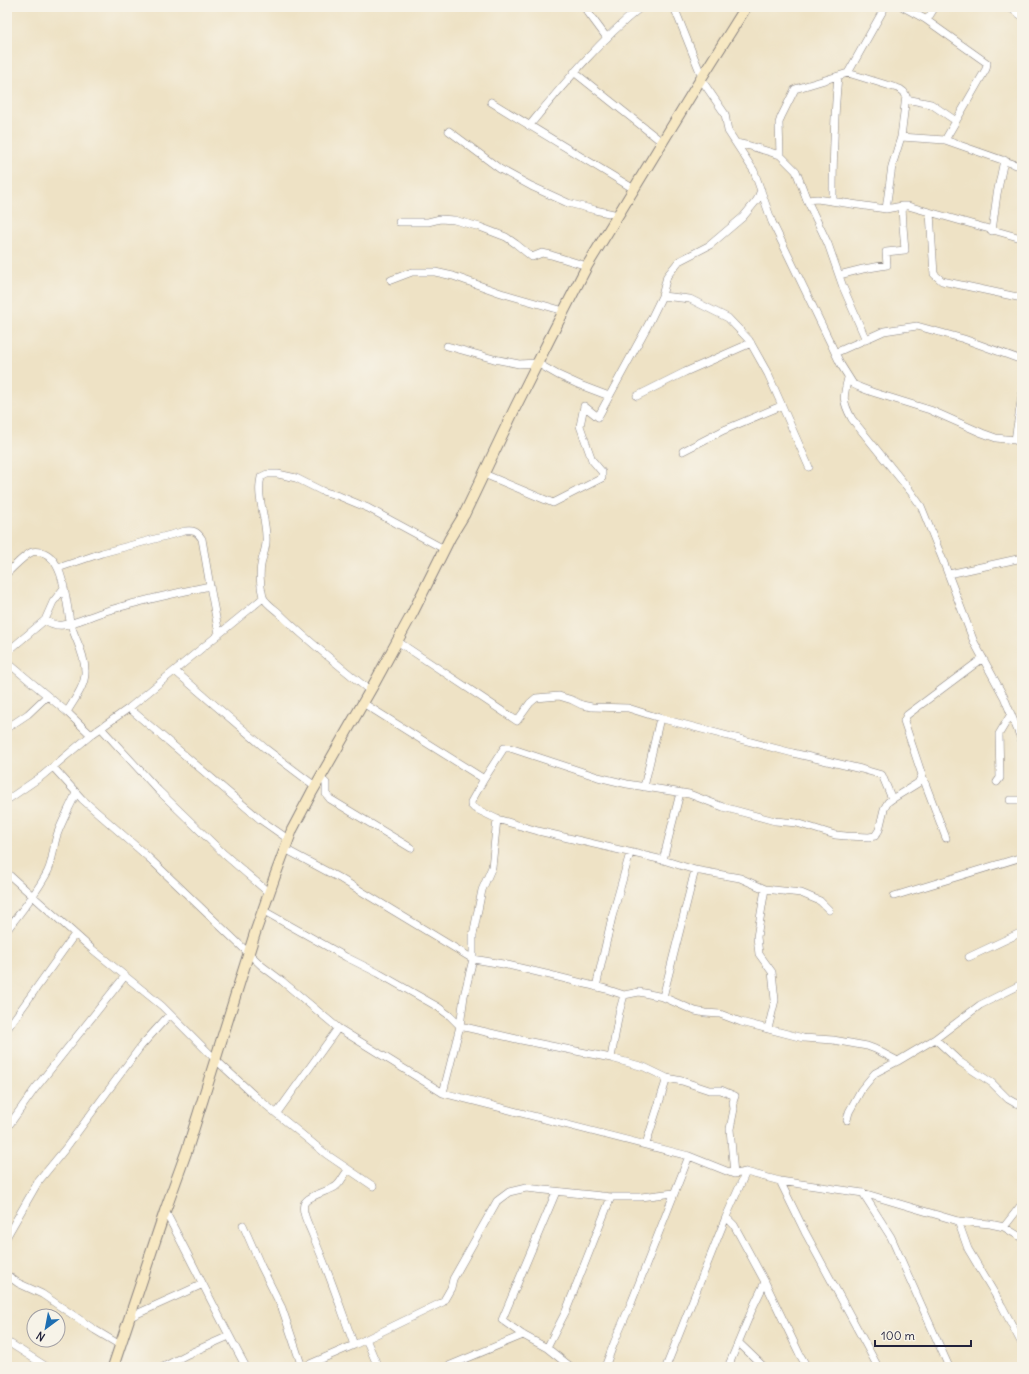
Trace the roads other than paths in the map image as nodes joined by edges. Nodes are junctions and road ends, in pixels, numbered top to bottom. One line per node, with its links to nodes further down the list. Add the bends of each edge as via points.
1 (584, 7): 11 (street)
2 (641, 7): 11 (street)
3 (674, 7): 15 (street)
4 (746, 7): 15 (street)
5 (885, 7): 13 (street)
6 (903, 7): 10 (street)
7 (935, 7): 10 (street)
8 (1008, 7): 9 (street)
9 (1022, 16)
10 (927, 20): 18 (street, via 987,63 986,70)
11 (607, 38): 12 (street)
12 (574, 72): 19 (street); 23 (street)
13 (848, 73): 14 (street); 16 (street, via 900,89)
14 (838, 76): 25 (street, via 795,89 792,93 779,123); 31 (street, via 834,121)
15 (701, 78): 23 (street); 24 (street, via 725,114 728,131)
16 (906, 99): 18 (street, via 931,104); 21 (street)
17 (490, 102): 19 (street)
18 (956, 120): 22 (street)
19 (529, 126): 28 (street)
20 (449, 130): 35 (street, via 500,169 531,186 580,207)
21 (901, 137): 22 (street); 33 (street, via 892,166)
22 (945, 140): 26 (street)
23 (662, 142): 28 (street)
24 (736, 143): 25 (street); 29 (street, via 754,171)
25 (780, 155): 30 (street, via 796,171)
26 (1004, 160): 27 (street); 37 (street)
27 (1022, 167)
28 (634, 189): 35 (street)
29 (761, 190): 42 (street, via 757,200 743,217 710,244 679,261 667,276); 48 (street, via 775,228)
30 (807, 200): 31 (street); 40 (street)
31 (833, 201): 33 (street)
32 (902, 206): 33 (street); 34 (street); 40 (street, via 905,250 886,252 887,265)
33 (886, 209)
34 (930, 213): 37 (street); 43 (street, via 934,274 937,278)
35 (618, 215): 39 (street)
36 (399, 222): 39 (street, via 454,220 506,237 532,257 542,253)
37 (992, 231): 38 (street)
38 (1022, 238)
39 (587, 266): 44 (street)
40 (839, 274): 45 (street)
41 (391, 280): 44 (street, via 412,272 434,272)
42 (662, 296): 46 (street, via 690,299 728,318); 53 (street)
43 (1022, 298)
44 (564, 311): 50 (street)
45 (866, 340): 48 (street); 49 (street, via 884,331 917,326 964,339)
46 (751, 343): 54 (street); 55 (street, via 768,374)
47 (447, 346): 50 (street, via 519,364)
48 (836, 353): 51 (street)
49 (1022, 360)
50 (537, 363): 53 (street, via 569,380); 60 (street)
51 (848, 378): 56 (street, via 859,387 930,410 982,433); 65 (street, via 844,397 852,419 921,506)
52 (1022, 395): 56 (street)
53 (609, 396): 60 (street, via 598,417 584,406 580,426 592,460 602,472 602,478 553,503)
54 (637, 396)
55 (781, 406): 58 (street); 59 (street)
56 (1015, 440): 57 (street)
57 (1022, 444)
58 (683, 451)
59 (809, 467)
60 (484, 474): 61 (street)
61 (444, 549): 68 (street, via 368,508 296,478 267,474 260,477 259,485 266,524 266,550 260,575); 72 (street)
62 (1022, 558): 65 (street)
63 (58, 568): 64 (street, via 54,559 45,553 34,551 27,554); 66 (street, via 102,553 193,530 202,539); 67 (street)
64 (7, 573)
65 (949, 574): 74 (street, via 974,642)
66 (210, 586): 70 (street, via 145,600); 71 (street)
67 (64, 588): 69 (street, via 53,602); 70 (street)
68 (263, 598): 71 (street); 77 (street, via 297,631)
69 (45, 620): 70 (street, via 53,625); 73 (street)
70 (71, 623): 81 (street, via 86,671)
71 (219, 634): 76 (street)
72 (397, 640): 77 (street); 83 (street, via 518,721 536,698 560,696 582,705 628,708)
73 (7, 652)
74 (983, 658): 82 (street); 89 (street, via 904,718)
75 (7, 662): 78 (street)
76 (175, 671): 80 (street); 91 (street, via 266,749)
77 (370, 691): 79 (street)
78 (47, 696): 81 (street); 84 (street, via 28,714)
79 (363, 703): 90 (street); 91 (street)
80 (129, 708): 85 (street); 102 (street)
81 (67, 712): 86 (street)
82 (1011, 714): 87 (street); 92 (street, via 999,734 1000,778)
83 (660, 718): 93 (street); 96 (street, via 882,775)
84 (7, 728)
85 (101, 728): 86 (street); 110 (street, via 164,796)
86 (91, 735): 88 (street)
87 (1022, 741)
88 (53, 767): 94 (street); 97 (street)
89 (922, 775): 96 (street, via 918,783); 101 (street)
90 (484, 779): 93 (street, via 504,748 510,748 598,777); 100 (street, via 471,805)
91 (317, 782): 102 (street); 103 (street, via 326,783 326,794 330,799)
92 (997, 782)
93 (644, 787): 95 (street)
94 (76, 793): 112 (street, via 58,833 52,862); 118 (street, via 148,857)
95 (680, 793): 96 (street, via 774,821 797,823 846,836 869,837 875,836 879,830 884,809); 106 (street)
96 (892, 798)
97 (7, 800)
98 (1010, 800): 99 (street)
99 (1022, 800)
100 (497, 819): 104 (street); 120 (street, via 492,867 482,890 473,935)
101 (946, 838)
102 (287, 844): 110 (street); 120 (street)
103 (411, 848)
104 (630, 853): 106 (street); 123 (street)
105 (1022, 857): 111 (street)
106 (663, 860): 107 (street)
107 (695, 870): 109 (street, via 740,878); 125 (street)
108 (7, 874): 112 (street)
109 (765, 890): 113 (street, via 801,893 820,901); 130 (street, via 757,937 760,954 772,972 775,1000)
110 (269, 893): 114 (street)
111 (894, 896)
112 (33, 897): 115 (street); 117 (street)
113 (829, 910)
114 (264, 911): 118 (street); 127 (street, via 438,1008)
115 (7, 930)
116 (1022, 932): 119 (street)
117 (75, 934): 121 (street); 129 (street)
118 (249, 954): 128 (street); 133 (street)
119 (969, 957)
120 (473, 959): 123 (street); 127 (street)
121 (125, 976): 126 (street); 140 (street)
122 (1022, 984): 131 (street, via 980,1005)
123 (596, 987): 124 (street)
124 (624, 995): 125 (street, via 639,992); 132 (street)
125 (663, 997): 130 (street, via 695,1011 720,1014)
126 (170, 1014): 133 (street); 158 (street, via 141,1046 38,1182)
127 (460, 1026): 132 (street); 136 (street)
128 (338, 1028): 136 (street); 138 (street)
129 (7, 1029)
130 (768, 1029): 134 (street, via 803,1038 867,1046)
131 (935, 1039): 134 (street); 137 (street, via 960,1062 992,1083 1008,1099)
132 (611, 1058): 135 (street, via 644,1067)
133 (216, 1060): 138 (street); 153 (street)
134 (898, 1062): 139 (street, via 875,1074 865,1084)
135 (667, 1078): 141 (street); 145 (street, via 709,1090 721,1090 735,1096 730,1130)
136 (442, 1093): 141 (street)
137 (1022, 1104)
138 (276, 1113): 143 (street)
139 (847, 1120)
140 (7, 1128)
141 (646, 1144): 142 (street)
142 (689, 1156): 145 (street); 149 (street)
143 (349, 1170): 147 (street); 171 (street, via 334,1188 307,1200 304,1212)
144 (746, 1172): 145 (street); 146 (street); 154 (street)
145 (734, 1174)
146 (780, 1181): 150 (street); 186 (street)
147 (374, 1186)
148 (556, 1192): 151 (street); 164 (street, via 502,1320); 166 (street, via 526,1188 509,1192 497,1201 452,1279 451,1288 443,1302)
149 (674, 1193): 151 (street); 181 (street)
150 (863, 1193): 155 (street); 187 (street, via 891,1237)
151 (611, 1197): 172 (street, via 566,1311)
152 (1022, 1204): 157 (street)
153 (165, 1211): 162 (street); 163 (street)
154 (726, 1217): 161 (street, via 734,1225); 182 (street)
155 (958, 1221): 157 (street); 169 (street, via 968,1249)
156 (243, 1225): 177 (street, via 282,1308)
157 (1004, 1227): 159 (street)
158 (7, 1236)
159 (1022, 1238)
160 (7, 1275): 170 (street, via 42,1294)
161 (765, 1282): 167 (street); 185 (street)
162 (203, 1284): 163 (street); 165 (street)
163 (130, 1317): 170 (street)
164 (523, 1335): 172 (street); 179 (street)
165 (229, 1336): 175 (street); 176 (street)
166 (366, 1339): 171 (street); 178 (street)
167 (739, 1343): 183 (street); 184 (street)
168 (11, 1344): 173 (street)
169 (1022, 1344)
170 (120, 1345): 174 (street)
171 (354, 1345): 177 (street)
172 (547, 1348): 180 (street)
173 (47, 1367)
174 (113, 1367)
175 (163, 1367)
176 (246, 1367)
177 (302, 1367)
178 (378, 1367)
179 (446, 1367)
180 (571, 1367)
181 (605, 1367)
182 (666, 1367)
183 (728, 1367)
184 (764, 1367)
185 (807, 1367)
186 (878, 1367)
187 (949, 1367)

